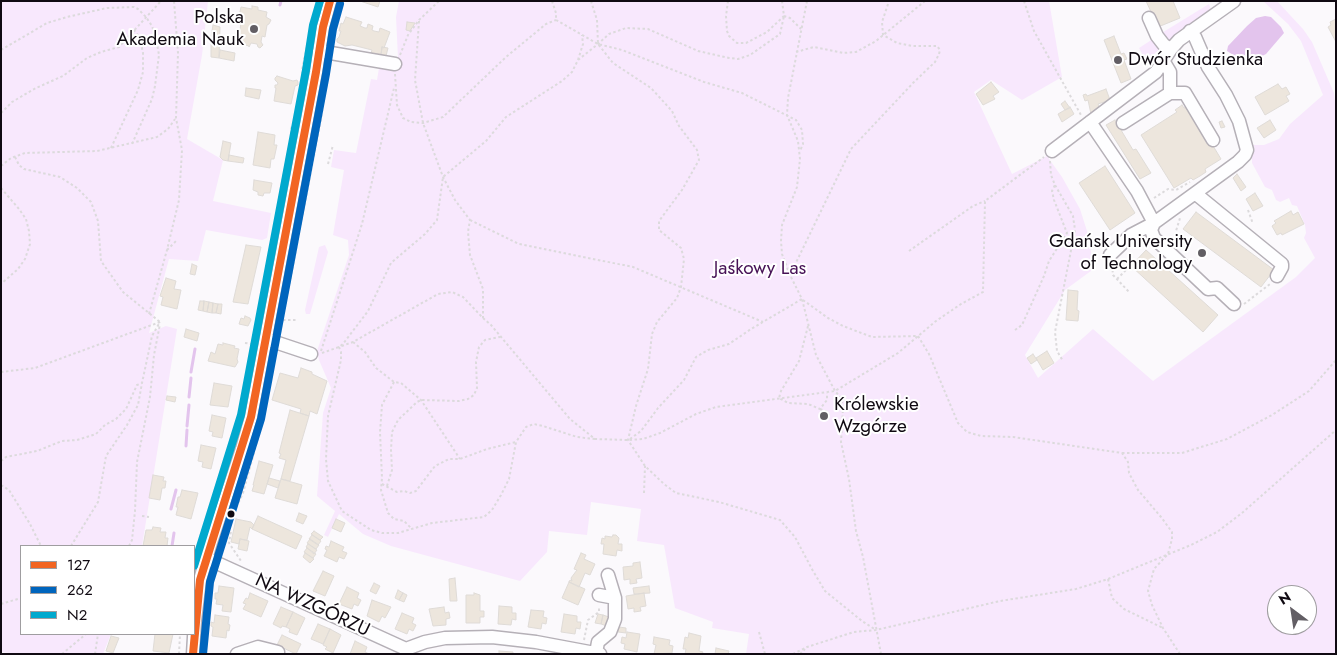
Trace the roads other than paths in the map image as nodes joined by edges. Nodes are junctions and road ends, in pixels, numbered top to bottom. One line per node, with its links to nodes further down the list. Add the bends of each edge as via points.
1 (330, 1): 7 (street)
2 (1234, 1): 3 (street)
3 (1215, 7): 5 (street)
4 (1149, 18): 6 (street, via 1160,40)
5 (1190, 31): 6 (street); 15 (street, via 1239,122 1247,150 1243,157)
6 (1171, 49): 8 (street)
7 (325, 51): 9 (street); 20 (street)
8 (1164, 62): 10 (street, via 1170,72); 11 (street, via 1156,72)
9 (395, 64)
10 (1170, 93): 12 (street); 13 (street, via 1185,93)
11 (1090, 122): 14 (street); 16 (street, via 1137,191)
12 (1123, 123)
13 (1213, 140)
14 (1052, 151)
15 (1193, 196): 16 (street); 18 (street, via 1282,264)
16 (1154, 223): 17 (street, via 1131,235); 19 (street, via 1151,230 1154,238 1208,289 1217,288)
17 (1110, 255)
18 (1277, 276)
19 (1234, 304)
20 (260, 338): 21 (street); 22 (street, via 250,417)
21 (311, 354)
22 (206, 558): 26 (street); 28 (street, NA WZGÓRZU)
23 (608, 575): 25 (street, NA WZGÓRZU)
24 (599, 595): 25 (street)
25 (615, 598): 30 (street, NA WZGÓRZU, via 615,619 610,632 598,642)
26 (195, 621)
27 (194, 635): 31 (street)
28 (407, 651): 30 (street, NA WZGÓRZU, via 425,642 445,638 492,637)
29 (278, 652): 32 (street, via 258,647)
30 (598, 653)
31 (193, 654)
32 (238, 654)

